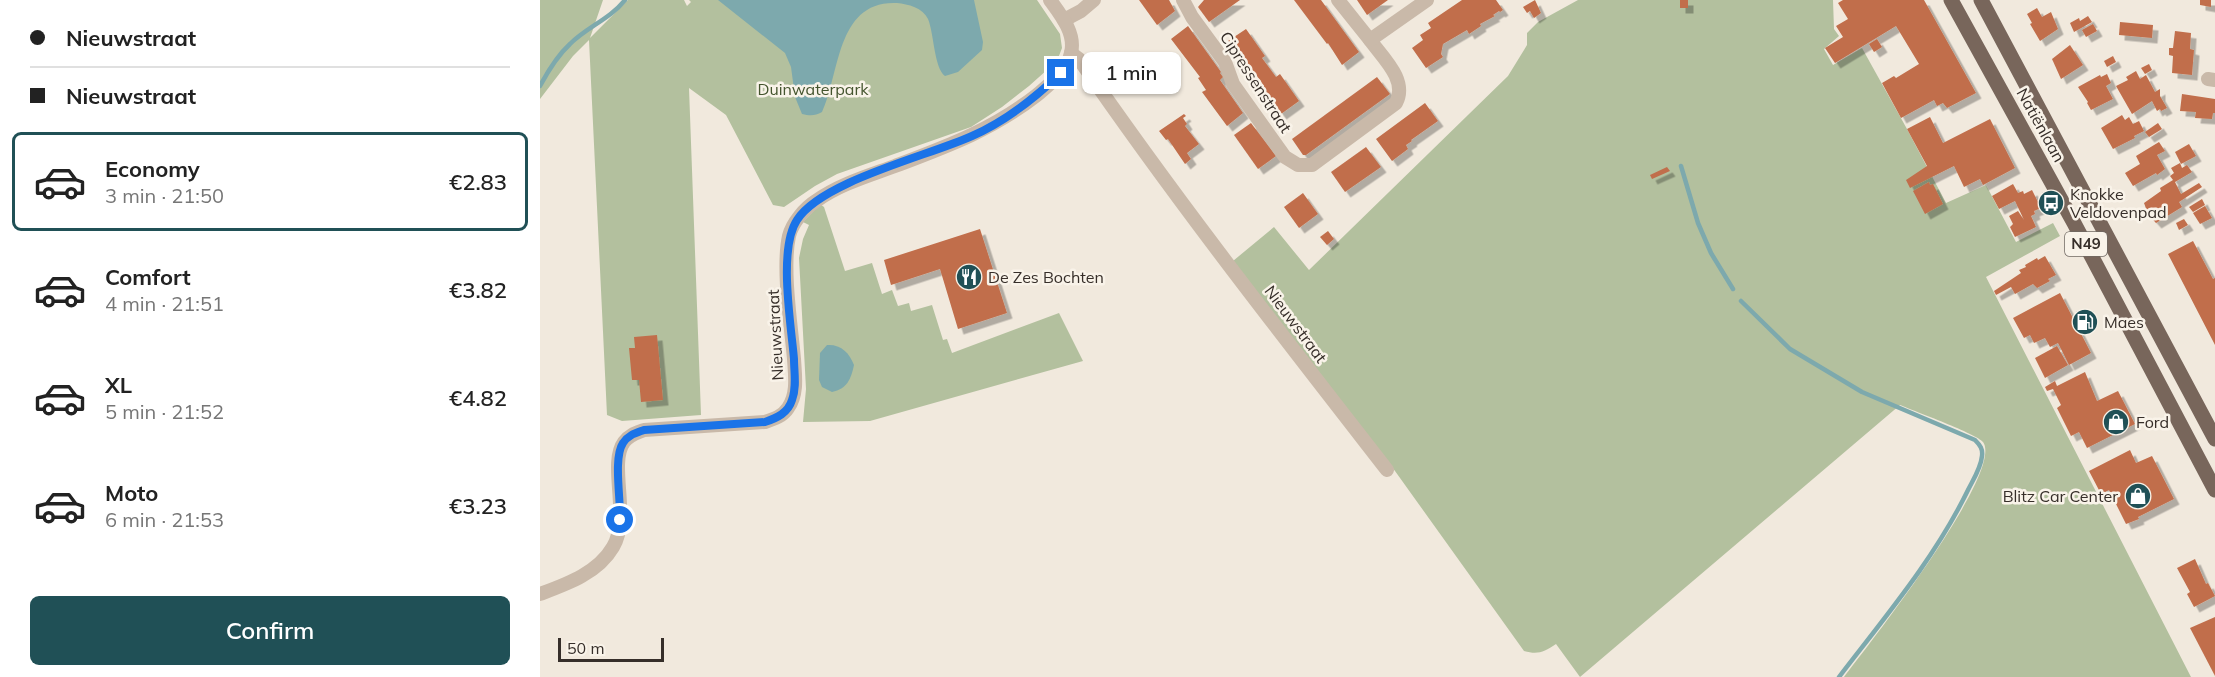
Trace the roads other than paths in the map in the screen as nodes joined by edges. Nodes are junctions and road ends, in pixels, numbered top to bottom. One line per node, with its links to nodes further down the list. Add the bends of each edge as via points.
1 (1050, 0): 8 (street)
2 (1094, 0): 8 (street)
3 (1338, 0): 9 (street, Cipressenstraat)
4 (1427, 0): 9 (street)
5 (1951, 0): 13 (main road, Natiënlaan / N49)
6 (1981, 0): 11 (main road, Natiënlaan / N49)
7 (1186, 1): 9 (street, Cipressenstraat, via 1192,17 1225,62 1233,84 1286,157 1298,165 1312,165 1396,103 1400,95 1397,78)
8 (1065, 20): 10 (street)
9 (1370, 40)
10 (1071, 53): 12 (street, Nieuwstraat); 14 (street, Nieuwstraat, via 1061,73 1016,111 974,135 835,188 798,218 789,235 787,263 795,378 787,410 765,422 632,434 620,450 619,534 613,547 591,570)
11 (2215, 439)
12 (1388, 470)
13 (2215, 490)
14 (540, 594)

